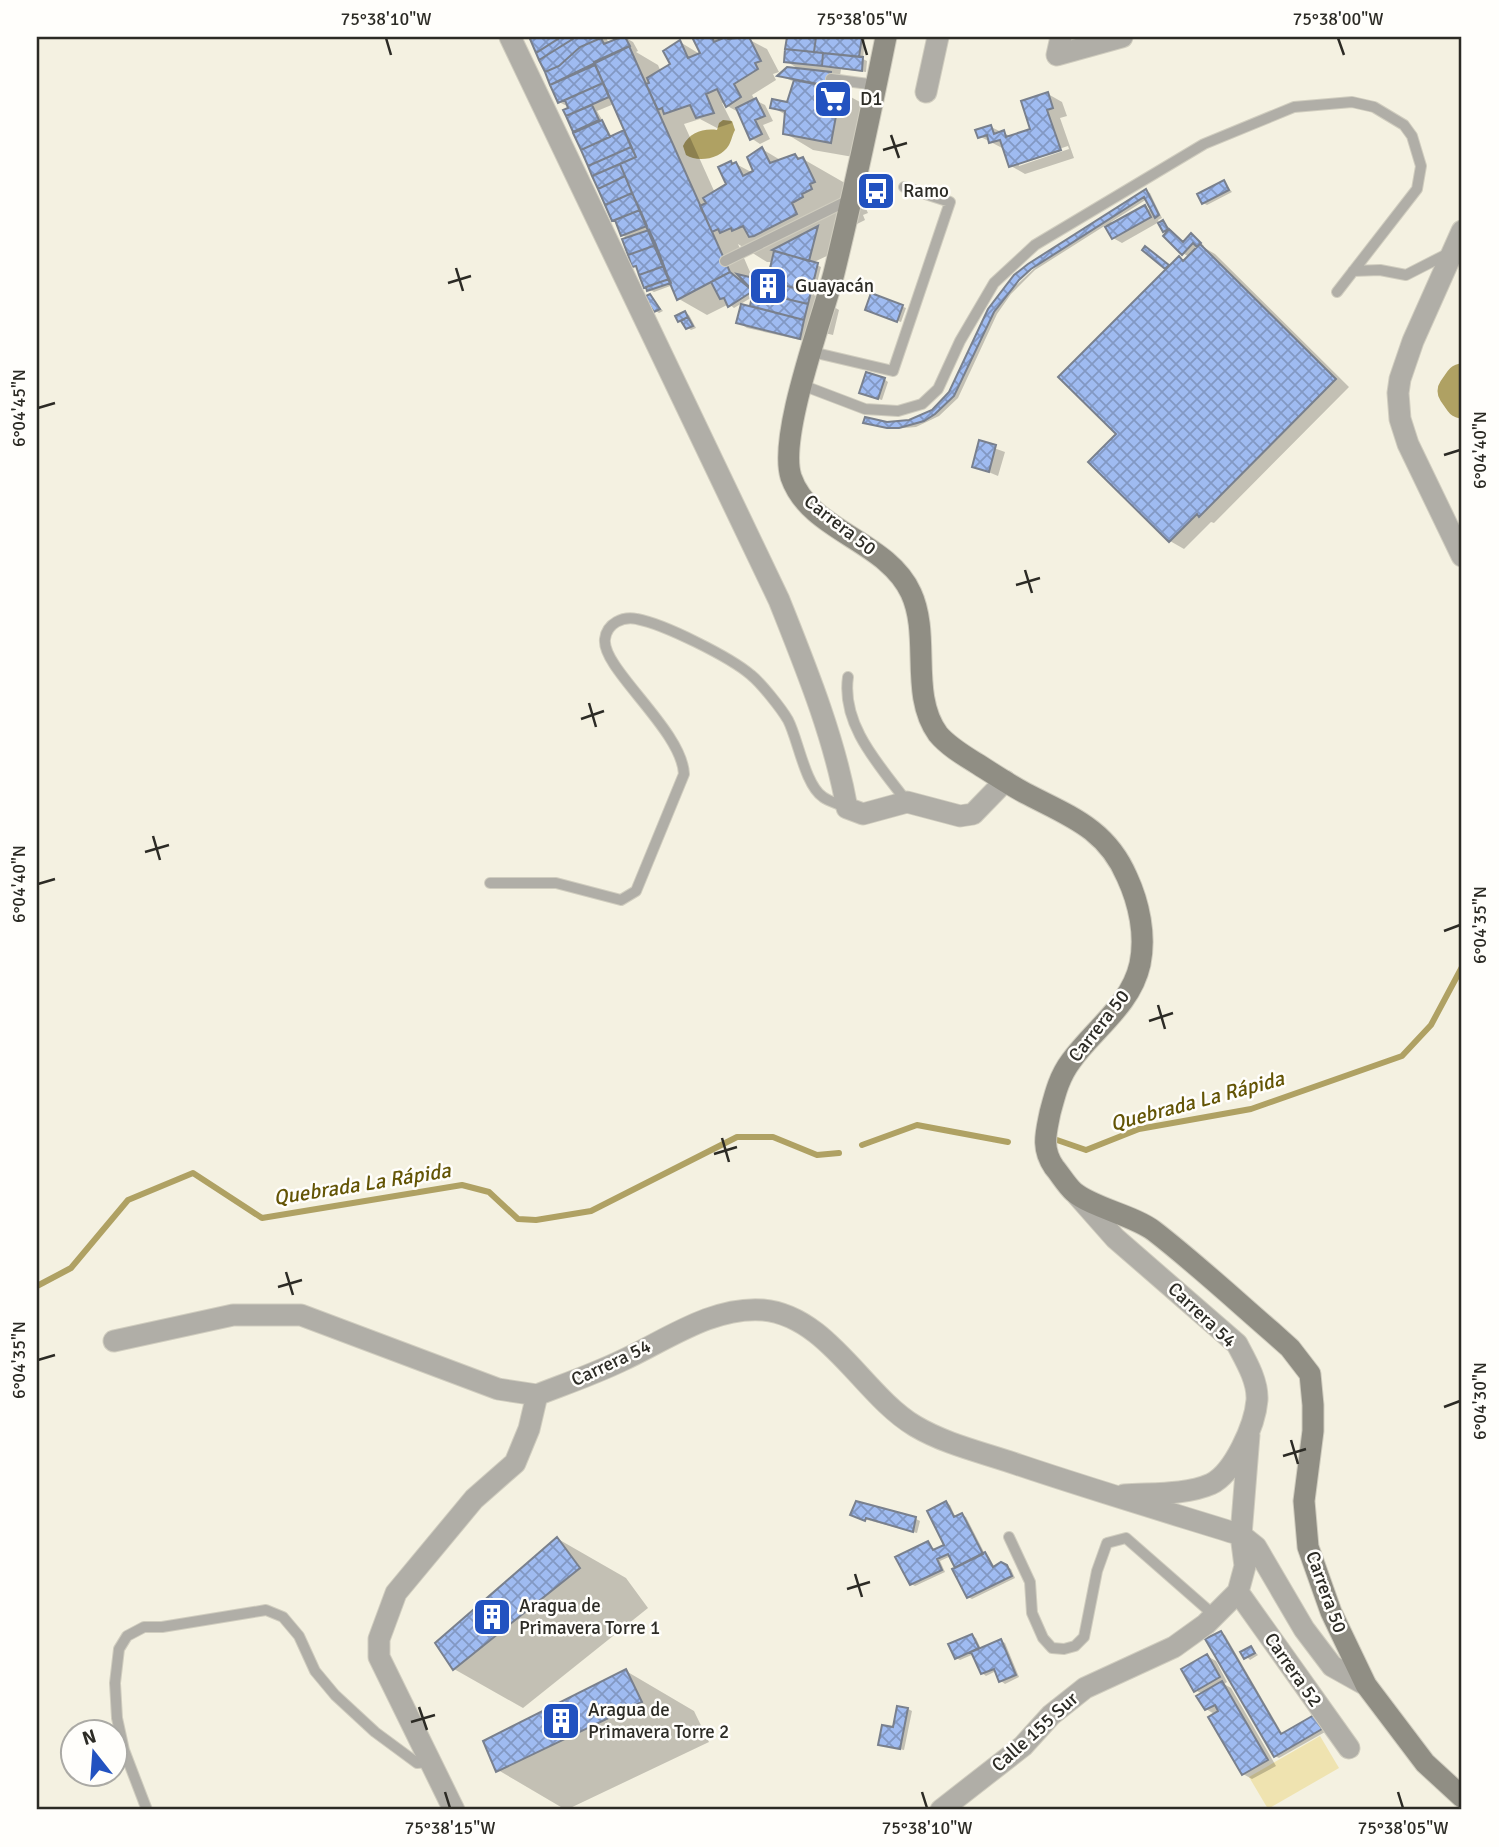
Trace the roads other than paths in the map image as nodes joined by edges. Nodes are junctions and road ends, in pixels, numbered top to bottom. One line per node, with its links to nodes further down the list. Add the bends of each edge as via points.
1 (510, 37): 22 (street, via 779,600 841,771)
2 (887, 37): 7 (main road, Carrera 50)
3 (938, 37): 8 (street)
4 (1122, 37): 5 (street)
5 (1059, 46)
6 (831, 79): 7 (lane)
7 (876, 85): 10 (main road, Carrera 50)
8 (926, 92)
9 (904, 187): 16 (lane, via 950,202 893,371)
10 (851, 199): 13 (lane); 16 (main road, Carrera 50)
11 (1462, 231): 12 (street)
12 (1454, 251): 14 (lane, via 1406,275); 18 (street, via 1400,379 1400,419)
13 (725, 261)
14 (1353, 271): 15 (lane); 17 (lane, via 1417,189 1421,166 1412,136 1404,125 1374,107 1352,102 1294,107 1204,144 1035,245 994,283 939,389 922,404 898,411 865,409)
15 (1337, 292)
16 (812, 352): 17 (main road, Carrera 50)
17 (802, 385): 20 (main road, Carrera 50, via 787,451 801,497 894,567 911,593 920,627 927,710 938,734)
18 (1462, 556)
19 (848, 677): 21 (lane, via 845,695 862,740)
20 (1005, 781): 21 (street, via 973,814 960,816); 24 (main road, Carrera 50, via 1093,829 1126,873 1139,906 1140,964 1126,999 1069,1063 1055,1090 1044,1136 1051,1163)
21 (907, 802): 22 (street, via 863,814)
22 (847, 808): 23 (lane, via 821,796 788,720 751,675 704,646 649,621 630,618 607,630 604,641 609,658 652,712 683,761 684,774 636,891 621,901 556,883)
23 (490, 883)
24 (1075, 1193): 27 (street, Carrera 54, via 1115,1238 1237,1344 1250,1368 1257,1398); 33 (main road, Carrera 50, via 1150,1227 1280,1339 1310,1374 1313,1431 1304,1501 1308,1546 1331,1612)
25 (114, 1341): 26 (street, via 233,1315 301,1315 498,1389)
26 (537, 1395): 28 (street, Carrera 54, via 622,1361 678,1331 737,1311 763,1310 790,1316 812,1330 901,1418 930,1435); 35 (street, via 515,1463 474,1499 396,1593 379,1639 379,1657)
27 (1249, 1435): 28 (street, Carrera 54, via 1235,1460 1213,1483 1188,1490); 29 (street)
28 (1112, 1496): 29 (street, Carrera 54)
29 (1241, 1535): 31 (street, via 1245,1566); 33 (street, via 1256,1547 1304,1629 1332,1666)
30 (1009, 1537): 32 (lane, via 1030,1582 1032,1613 1052,1648 1075,1646 1084,1637 1097,1571 1107,1543 1116,1539 1126,1538)
31 (1238, 1592): 32 (street, Calle 155 Sur); 34 (street, Carrera 52)
32 (1216, 1616): 39 (street, Calle 155 Sur, via 1174,1647 1085,1688 1051,1715 1023,1746)
33 (1366, 1685): 36 (main road, Carrera 50, via 1425,1763)
34 (1349, 1748)
35 (431, 1762): 37 (lane, via 417,1763 374,1732 315,1671 299,1636 283,1618 266,1610 144,1627 127,1636 119,1649 115,1683 124,1750); 38 (street)
36 (1462, 1797)
37 (147, 1810)
38 (454, 1810)
39 (941, 1810)

